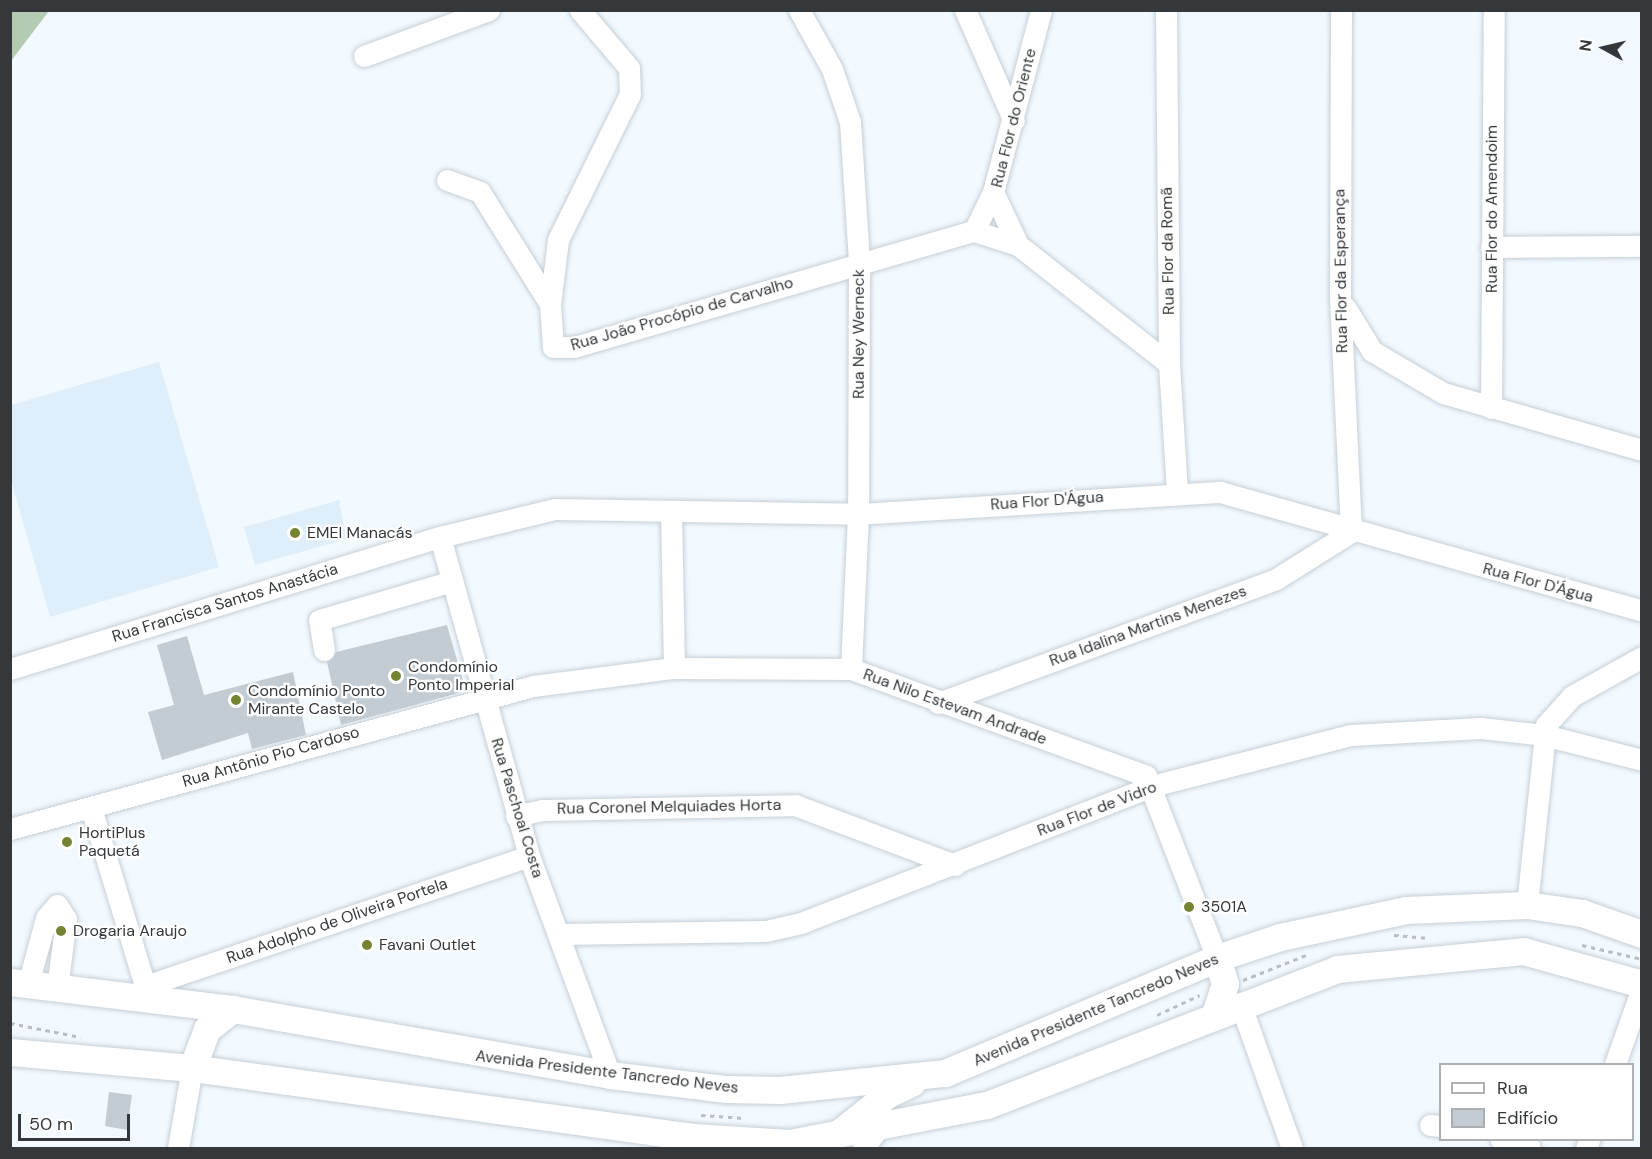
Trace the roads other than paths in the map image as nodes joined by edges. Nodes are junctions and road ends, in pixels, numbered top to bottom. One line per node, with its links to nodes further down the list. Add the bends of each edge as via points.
1 (489, 10): 9 (street)
2 (580, 10): 19 (street, Rua João Procópio de Carvalho, via 629,68 630,94 565,219)
3 (799, 10): 17 (street, Rua Ney Werneck, via 832,69 850,122)
4 (965, 10): 10 (street)
5 (1041, 10): 10 (street, Rua Flor do Oriente)
6 (1166, 10): 20 (street, Rua Flor da Romã)
7 (1341, 10): 18 (street, Rua Flor da Esperança)
8 (1494, 10): 16 (street, Rua Flor do Amendoim)
9 (364, 56)
10 (1014, 121): 12 (street, Rua Flor do Oriente)
11 (447, 180): 19 (street, via 480,192)
12 (993, 192): 13 (street); 14 (street, Rua Flor do Oriente)
13 (974, 231): 14 (street); 17 (street)
14 (1018, 245): 20 (street, Rua Flor do Oriente)
15 (1641, 246): 16 (street)
16 (1491, 247): 21 (street, Rua Flor do Amendoim)
17 (859, 262): 19 (street, Rua João Procópio de Carvalho, via 560,350 550,341); 25 (street, Rua Ney Werneck)
18 (1340, 295): 21 (street, via 1356,332 1372,351 1443,393); 26 (street, Rua Flor da Esperança)
19 (550, 303)
20 (1169, 364): 23 (street, Rua Flor da Romã)
21 (1491, 408): 22 (street)
22 (1641, 450)
23 (1177, 492): 25 (street, Rua Flor D'Água); 26 (street, Rua Flor D'Água, via 1220,492)
24 (671, 511): 25 (street, Rua Flor D'Água); 27 (street, Rua Flor D'Água, via 555,509); 32 (street)
25 (858, 514): 34 (street, Rua Ney Werneck)
26 (1351, 532): 29 (street, Rua Flor D'Água); 36 (street, Rua Idalina Martins Menezes, via 1276,579)
27 (440, 537): 28 (street, Rua Paschoal Costa); 33 (street, Rua Francisca Santos Anastácia)
28 (452, 581): 30 (street, via 319,620); 35 (street, Rua Paschoal Costa)
29 (1641, 611)
30 (324, 650)
31 (1641, 657): 37 (street, via 1572,696)
32 (674, 668): 34 (street, Rua Nilo Estevam Andrade); 35 (street, Rua Antônio Pio Cardoso)
33 (10, 669)
34 (851, 669): 36 (street, Rua Nilo Estevam Andrade)
35 (485, 697): 40 (street, Rua Antônio Pio Cardoso); 41 (street, Rua Paschoal Costa)
36 (938, 703): 39 (street, Rua Nilo Estevam Andrade, via 1130,769 1146,776)
37 (1544, 735): 38 (street, Rua Flor de Vidro); 39 (street, Rua Flor de Vidro, via 1480,728 1351,735); 45 (street)
38 (1641, 760)
39 (1152, 786): 44 (street, Rua Flor de Vidro); 48 (street)
40 (91, 808): 42 (street, Rua Antônio Pio Cardoso); 52 (street)
41 (516, 816): 43 (street, Rua Paschoal Costa); 44 (street, Rua Coronel Melquiades Horta, via 543,810 795,805)
42 (10, 829)
43 (529, 856): 46 (street, Rua Paschoal Costa); 52 (street, Rua Adolpho de Oliveira Portela)
44 (955, 865): 46 (street, Rua Flor de Vidro, via 766,931)
45 (1527, 905): 47 (main road, Avenida Presidente Tancredo Neves, via 1582,913); 48 (main road, Avenida Presidente Tancredo Neves, via 1406,910 1280,938)
46 (559, 934): 59 (street, Rua Paschoal Costa)
47 (1641, 934)
48 (1217, 958): 53 (main road); 58 (main road, Avenida Presidente Tancredo Neves)
49 (19, 983): 51 (main road, Avenida Presidente Tancredo Neves); 51 (street, via 46,918 57,905 66,919)
50 (1641, 986): 53 (main road, via 1523,951 1337,969); 56 (street)
51 (57, 988): 52 (main road, Avenida Presidente Tancredo Neves)
52 (144, 992): 54 (main road, Avenida Presidente Tancredo Neves)
53 (1232, 994): 60 (main road, via 1215,1014 987,1105); 64 (street)
54 (233, 1009): 57 (main road, via 207,1029); 59 (main road, Avenida Presidente Tancredo Neves)
55 (10, 1052): 57 (main road)
56 (1616, 1063)
57 (192, 1068): 62 (main road, via 694,1137); 63 (street)
58 (945, 1073): 59 (main road, Avenida Presidente Tancredo Neves, via 780,1090); 62 (main road, via 888,1094)
59 (610, 1075)
60 (871, 1139): 62 (main road)
61 (1504, 1141): 65 (street)
62 (829, 1143)
63 (178, 1149)
64 (1292, 1149)
65 (1530, 1149)

